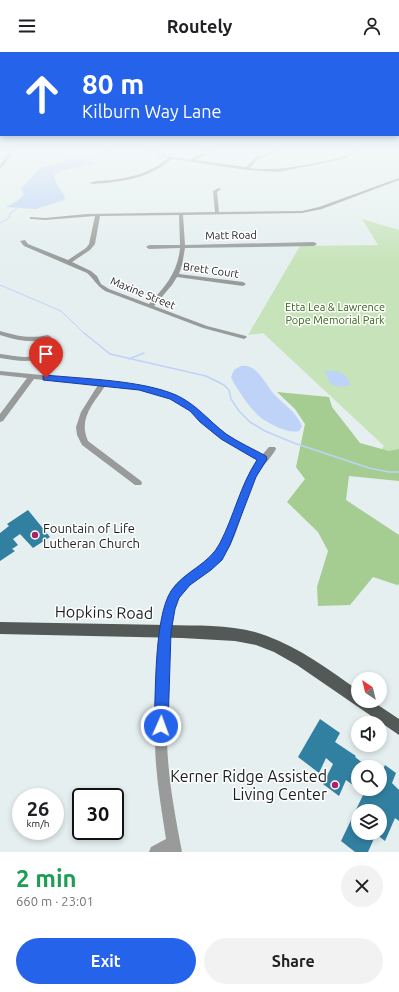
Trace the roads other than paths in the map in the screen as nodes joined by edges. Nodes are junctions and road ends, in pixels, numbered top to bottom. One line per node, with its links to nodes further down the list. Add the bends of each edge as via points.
1 (375, 187): 3 (street, via 310,210)
2 (219, 189): 3 (street, via 215,191)
3 (217, 213): 4 (street)
4 (181, 214): 5 (street); 9 (street)
5 (98, 215): 6 (street); 11 (street, via 92,244)
6 (32, 218)
7 (23, 240): 11 (street, Maxine Street, via 26,245)
8 (314, 244): 9 (street, Matt Road)
9 (183, 246): 10 (street, Matt Road); 12 (street)
10 (149, 247)
11 (68, 262): 14 (street, Maxine Street, via 89,272 99,285 107,290)
12 (176, 275): 13 (street, Brett Court); 14 (street, via 170,286)
13 (243, 284)
14 (150, 307): 16 (street, Maxine Street, via 212,329)
15 (0, 333): 17 (street, via 21,339 48,337 50,344 43,356 36,359)
16 (244, 337)
17 (0, 356)
18 (0, 373): 19 (street)
19 (32, 376): 20 (street); 21 (street)
20 (103, 383): 23 (street, via 160,392 182,401 235,444); 24 (street, via 80,421 81,436 85,443)
21 (0, 420)
22 (272, 449): 23 (street)
23 (263, 459): 26 (street, via 251,476 218,557 186,582 175,595 169,609)
24 (138, 483)
25 (0, 628): 26 (main road, Hopkins Road)
26 (165, 632): 27 (main road, Hopkins Road, via 236,635 264,641 291,654); 30 (street, via 160,748)
27 (351, 695)
28 (370, 708): 29 (main road, Hopkins Road)
29 (399, 728)
30 (174, 847): 31 (street)
31 (156, 852)

